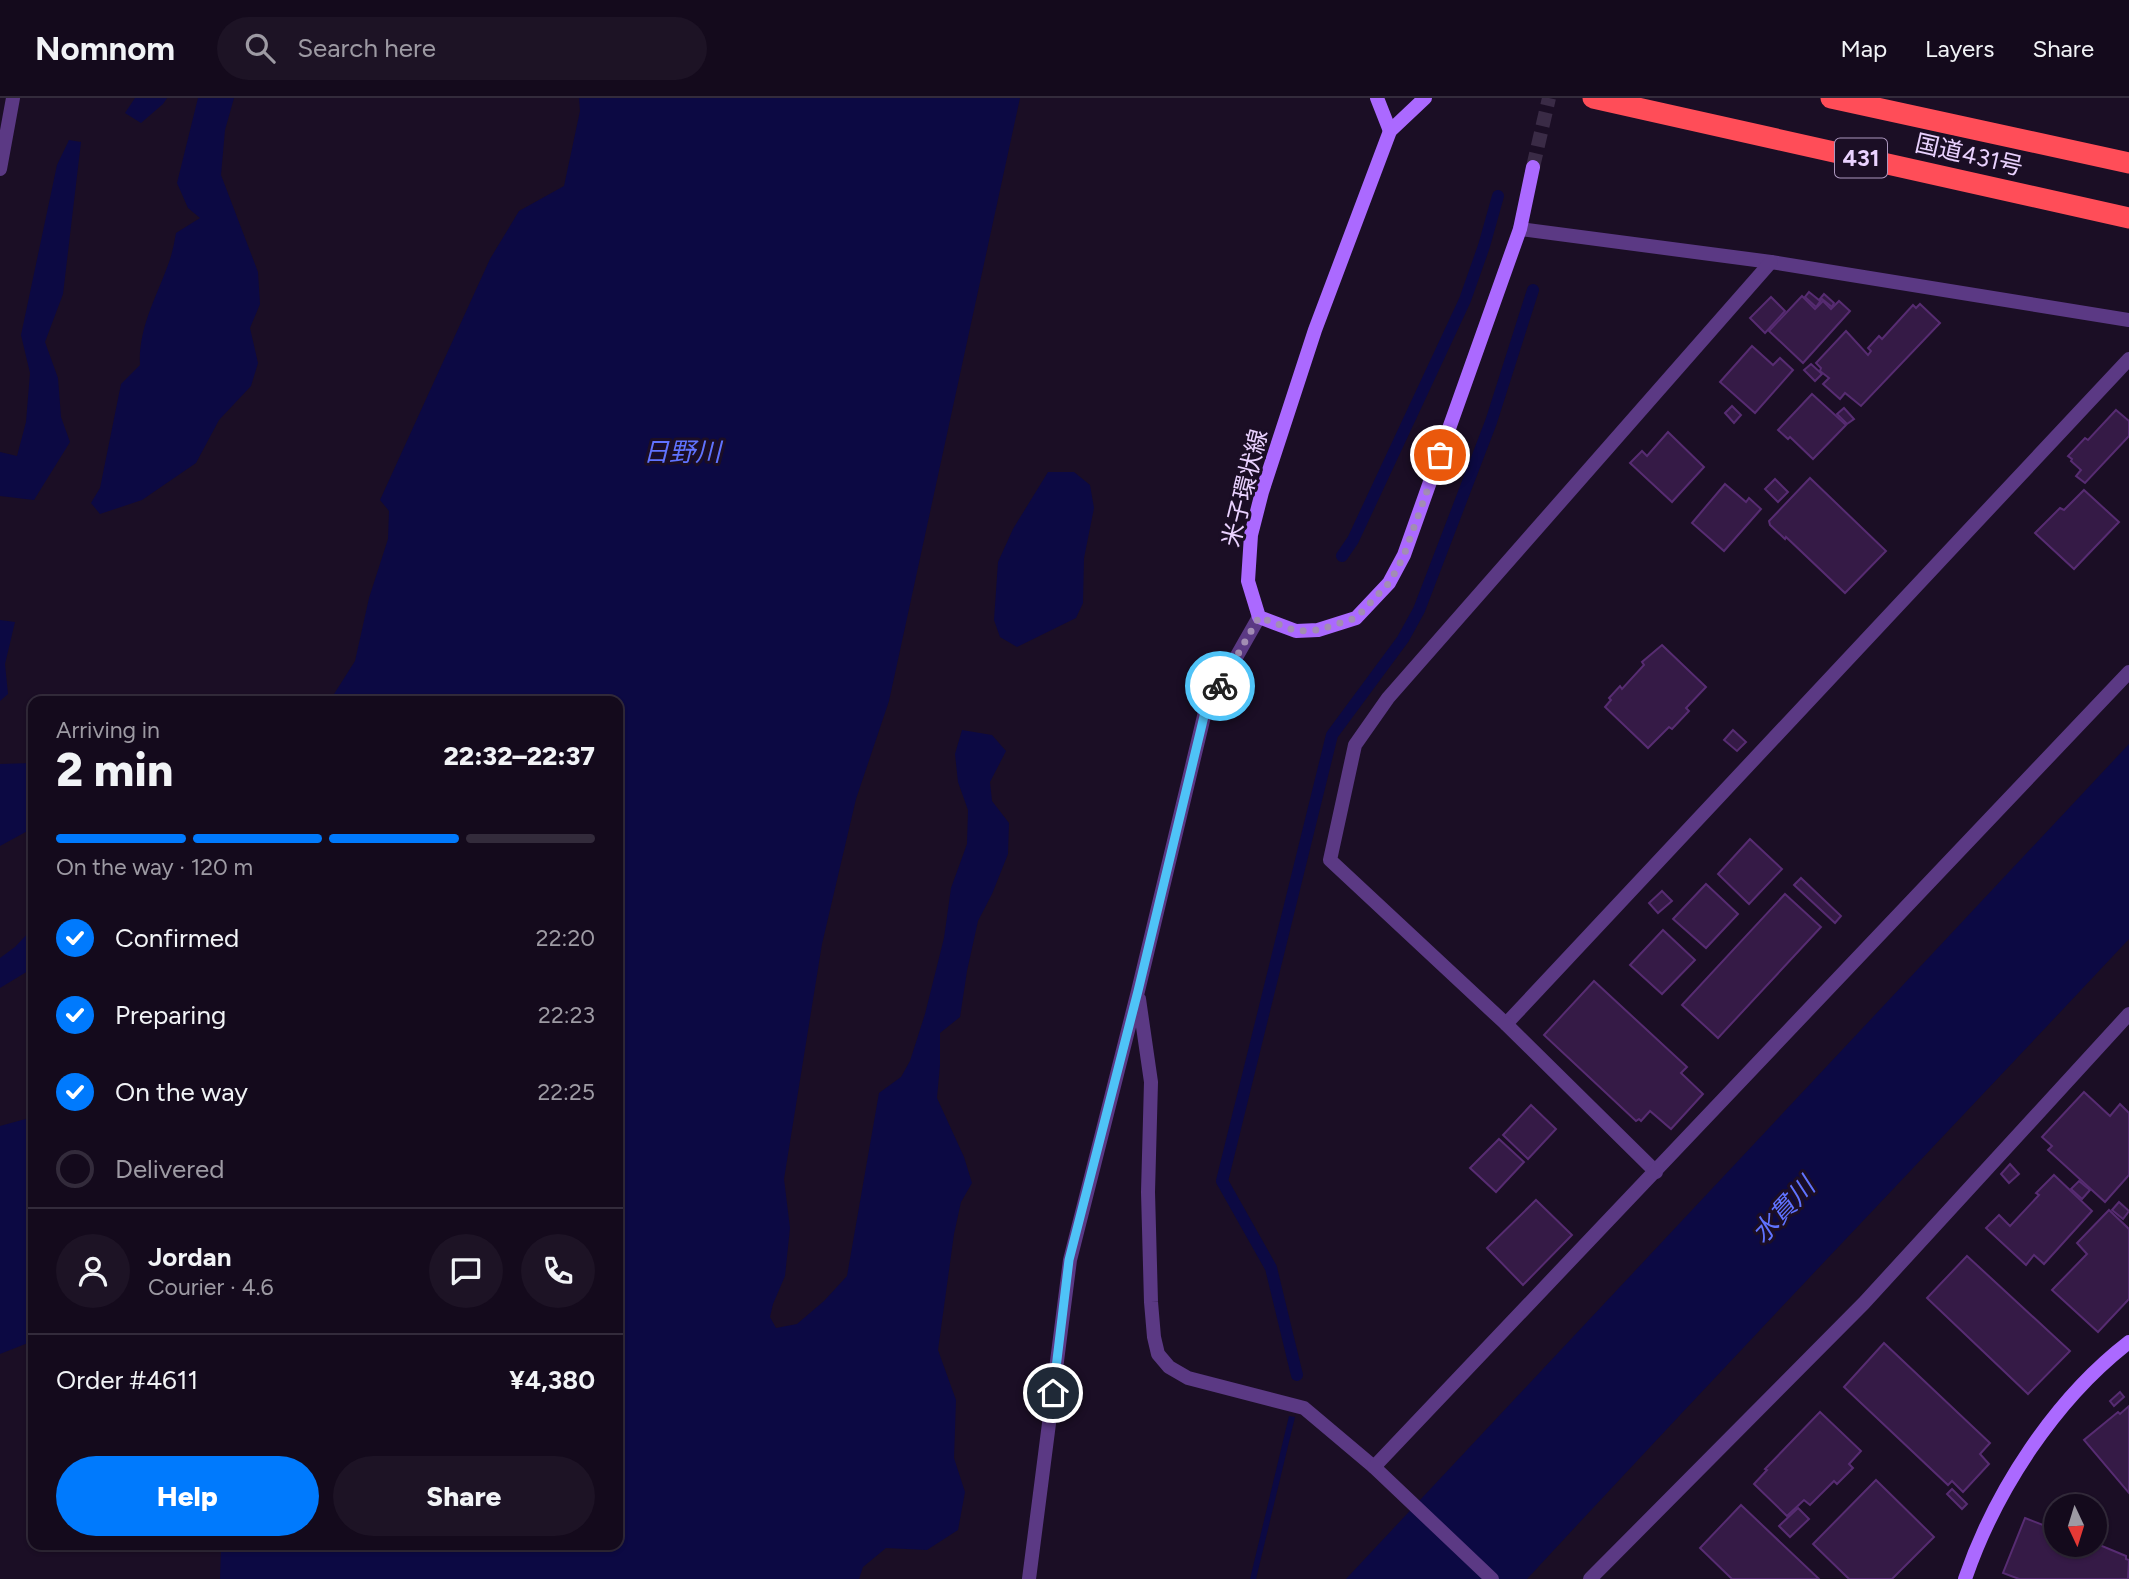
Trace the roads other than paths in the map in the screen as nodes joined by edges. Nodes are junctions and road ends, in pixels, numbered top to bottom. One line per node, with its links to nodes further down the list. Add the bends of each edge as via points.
1 (13, 98): 9 (street)
2 (1377, 98): 6 (main road)
3 (1424, 98): 6 (main road, 米子環状線)
4 (1593, 98): 10 (highway, 国道431号 / 431)
5 (1831, 98): 7 (highway, 国道431号 / 431)
6 (1390, 131): 15 (main road, 米子環状線, via 1315,330 1262,492 1251,535 1248,581)
7 (2129, 163)
8 (1533, 167): 11 (main road)
9 (0, 169)
10 (2129, 218)
11 (1520, 229): 12 (street); 15 (main road, via 1404,555 1389,583 1356,618 1318,630 1296,631)
12 (1771, 262): 13 (street); 19 (street, via 1388,698 1355,745 1330,860)
13 (2129, 320)
14 (2129, 359): 19 (street)
15 (1259, 617): 17 (street, via 1205,712)
16 (2129, 672): 20 (street)
17 (1138, 991): 22 (street, via 1151,1082 1147,1192 1158,1354 1188,1378 1304,1408); 23 (street, via 1069,1260)
18 (2129, 1014): 25 (street, via 1864,1303)
19 (1506, 1024): 20 (street)
20 (1656, 1171): 22 (street)
21 (2129, 1342): 26 (main road, via 2073,1393 2045,1431 1988,1523)
22 (1374, 1467): 24 (street)
23 (1029, 1579)
24 (1492, 1579)
25 (1590, 1579)
26 (1965, 1579)

